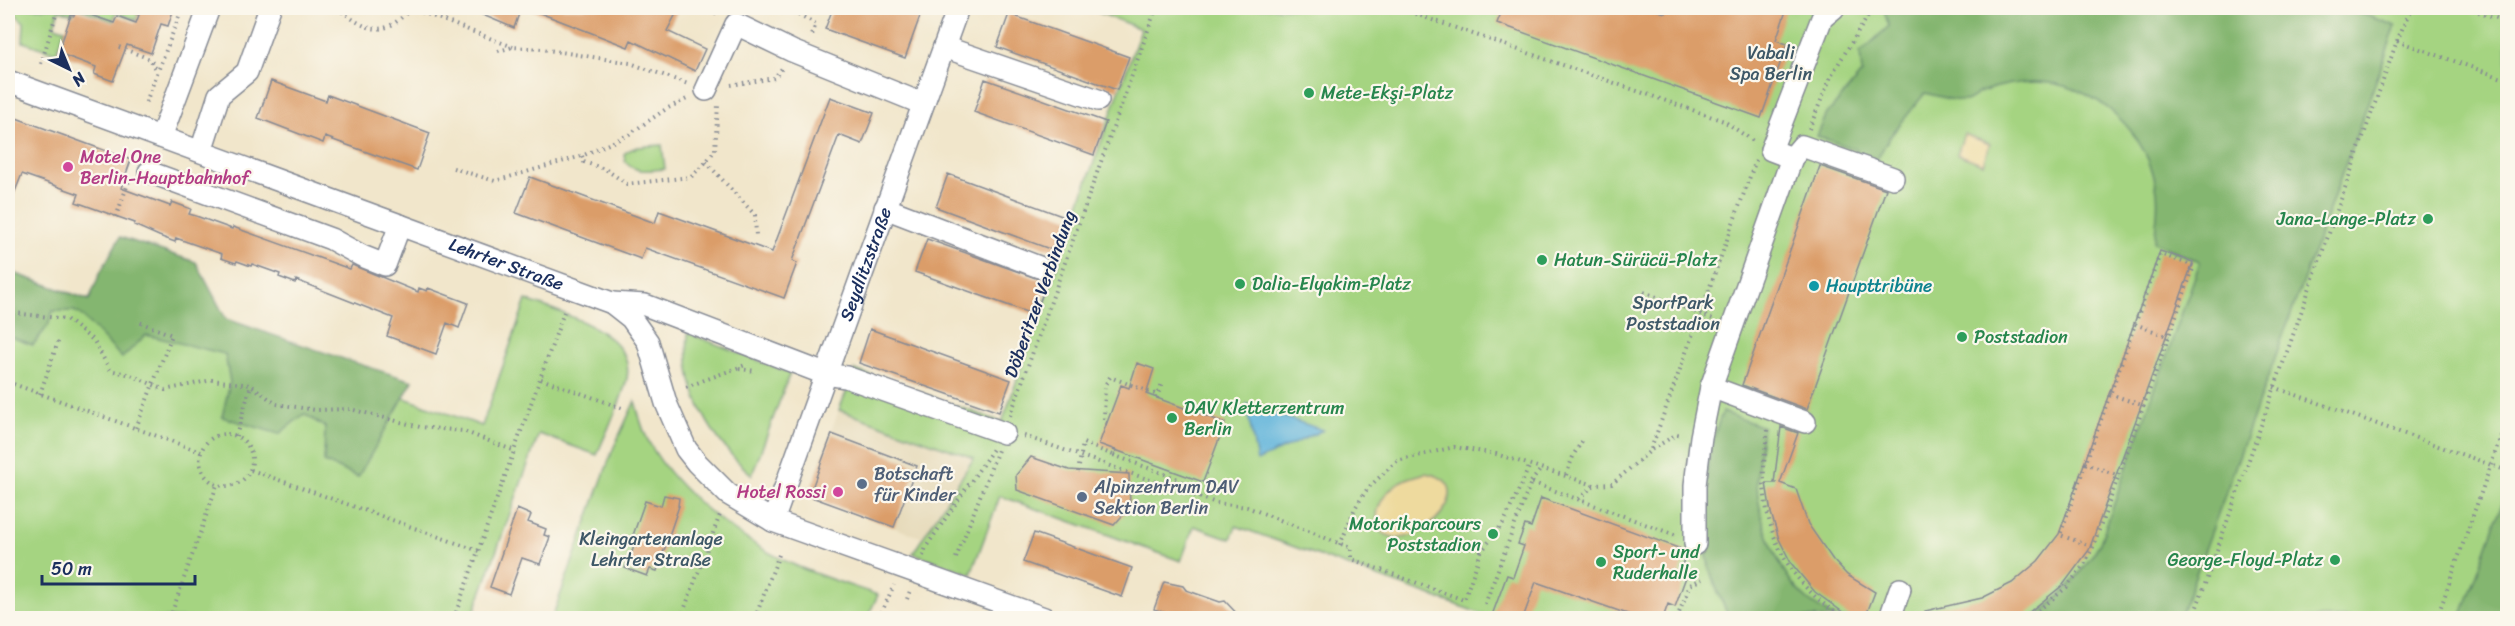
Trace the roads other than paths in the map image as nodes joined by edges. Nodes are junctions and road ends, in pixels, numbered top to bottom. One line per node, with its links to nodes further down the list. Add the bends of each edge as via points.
1 (209, 8): 10 (street)
2 (270, 8): 11 (street, via 247,72 219,95)
3 (958, 8): 5 (street, Seydlitzstraße)
4 (1834, 8): 12 (street, via 1822,18 1766,148)
5 (944, 47): 8 (street); 9 (street, Seydlitzstraße)
6 (8, 81): 10 (street, Lehrter Straße)
7 (715, 88): 9 (street, via 736,24)
8 (1098, 100)
9 (923, 104): 15 (street, Seydlitzstraße)
10 (161, 137): 11 (street, Lehrter Straße)
11 (201, 152): 16 (street, Lehrter Straße)
12 (1797, 152): 14 (street); 20 (street)
13 (140, 174): 16 (street, via 331,239 385,265)
14 (1893, 178)
15 (885, 208): 17 (street); 19 (street, Seydlitzstraße)
16 (400, 225): 18 (street, Lehrter Straße)
17 (1039, 267)
18 (612, 303): 19 (street, via 645,305); 23 (street, Lehrter Straße, via 632,318 648,342 666,403 686,449 697,464 728,494)
19 (825, 374): 22 (street, via 846,377); 23 (street, Seydlitzstraße)
20 (1711, 387): 21 (street); 24 (street, via 1695,486)
21 (1805, 422)
22 (1004, 433)
23 (772, 521): 26 (street, Lehrter Straße)
24 (1695, 544)
25 (1900, 589): 27 (street)
26 (1044, 618)
27 (1890, 618)

